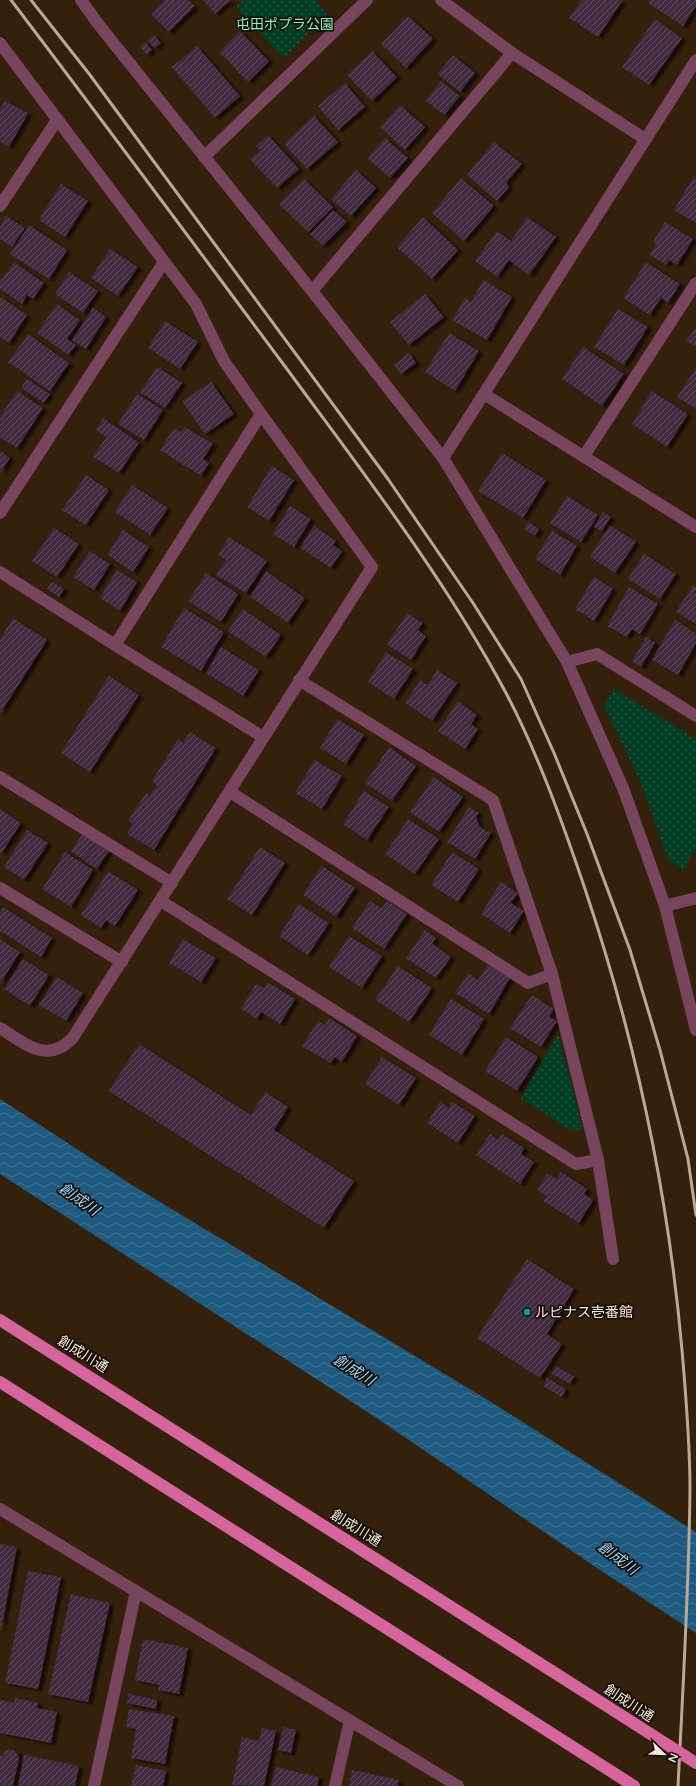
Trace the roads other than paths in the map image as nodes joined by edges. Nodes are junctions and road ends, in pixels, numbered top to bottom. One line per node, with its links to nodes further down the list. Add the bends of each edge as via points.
1 (81, 0): 9 (street)
2 (367, 0): 9 (street)
3 (441, 0): 5 (street)
4 (0, 43): 7 (street)
5 (512, 53): 8 (street); 13 (street)
6 (696, 60): 8 (street)
7 (57, 120): 10 (street); 11 (street)
8 (645, 139): 14 (street)
9 (204, 157): 13 (street)
10 (0, 206)
11 (164, 262): 15 (street, via 196,304 224,361); 18 (street)
12 (696, 283): 16 (street)
13 (312, 291): 17 (street)
14 (484, 394): 16 (street); 17 (street)
15 (261, 414): 21 (street); 23 (street, via 372,567)
16 (584, 456): 19 (street)
17 (443, 458): 22 (street)
18 (0, 512)
19 (696, 526)
20 (0, 572): 21 (street)
21 (115, 645): 25 (street)
22 (567, 662): 24 (street, via 597,654); 32 (street, via 623,788)
23 (299, 680): 25 (street); 34 (street, via 493,800)
24 (696, 716)
25 (263, 736): 27 (street)
26 (0, 776): 28 (street)
27 (230, 792): 28 (street); 34 (street, via 528,983)
28 (172, 883): 31 (street)
29 (0, 888): 33 (street)
30 (696, 898): 32 (street)
31 (161, 900): 33 (street); 37 (street, via 576,1164)
32 (665, 906): 36 (street)
33 (122, 962): 35 (street, via 72,1039 59,1048 47,1051 32,1048)
34 (552, 974): 37 (street)
35 (0, 1028)
36 (696, 1030)
37 (598, 1160): 38 (street)
38 (613, 1259)
39 (0, 1320): 44 (highway, 創成川通, bridge)
40 (0, 1382): 45 (highway)
41 (0, 1509): 42 (street)
42 (136, 1591): 43 (street); 46 (street)
43 (350, 1720): 47 (street); 48 (street)
44 (696, 1763)
45 (629, 1783)
46 (94, 1786)
47 (335, 1786)
48 (458, 1786)

